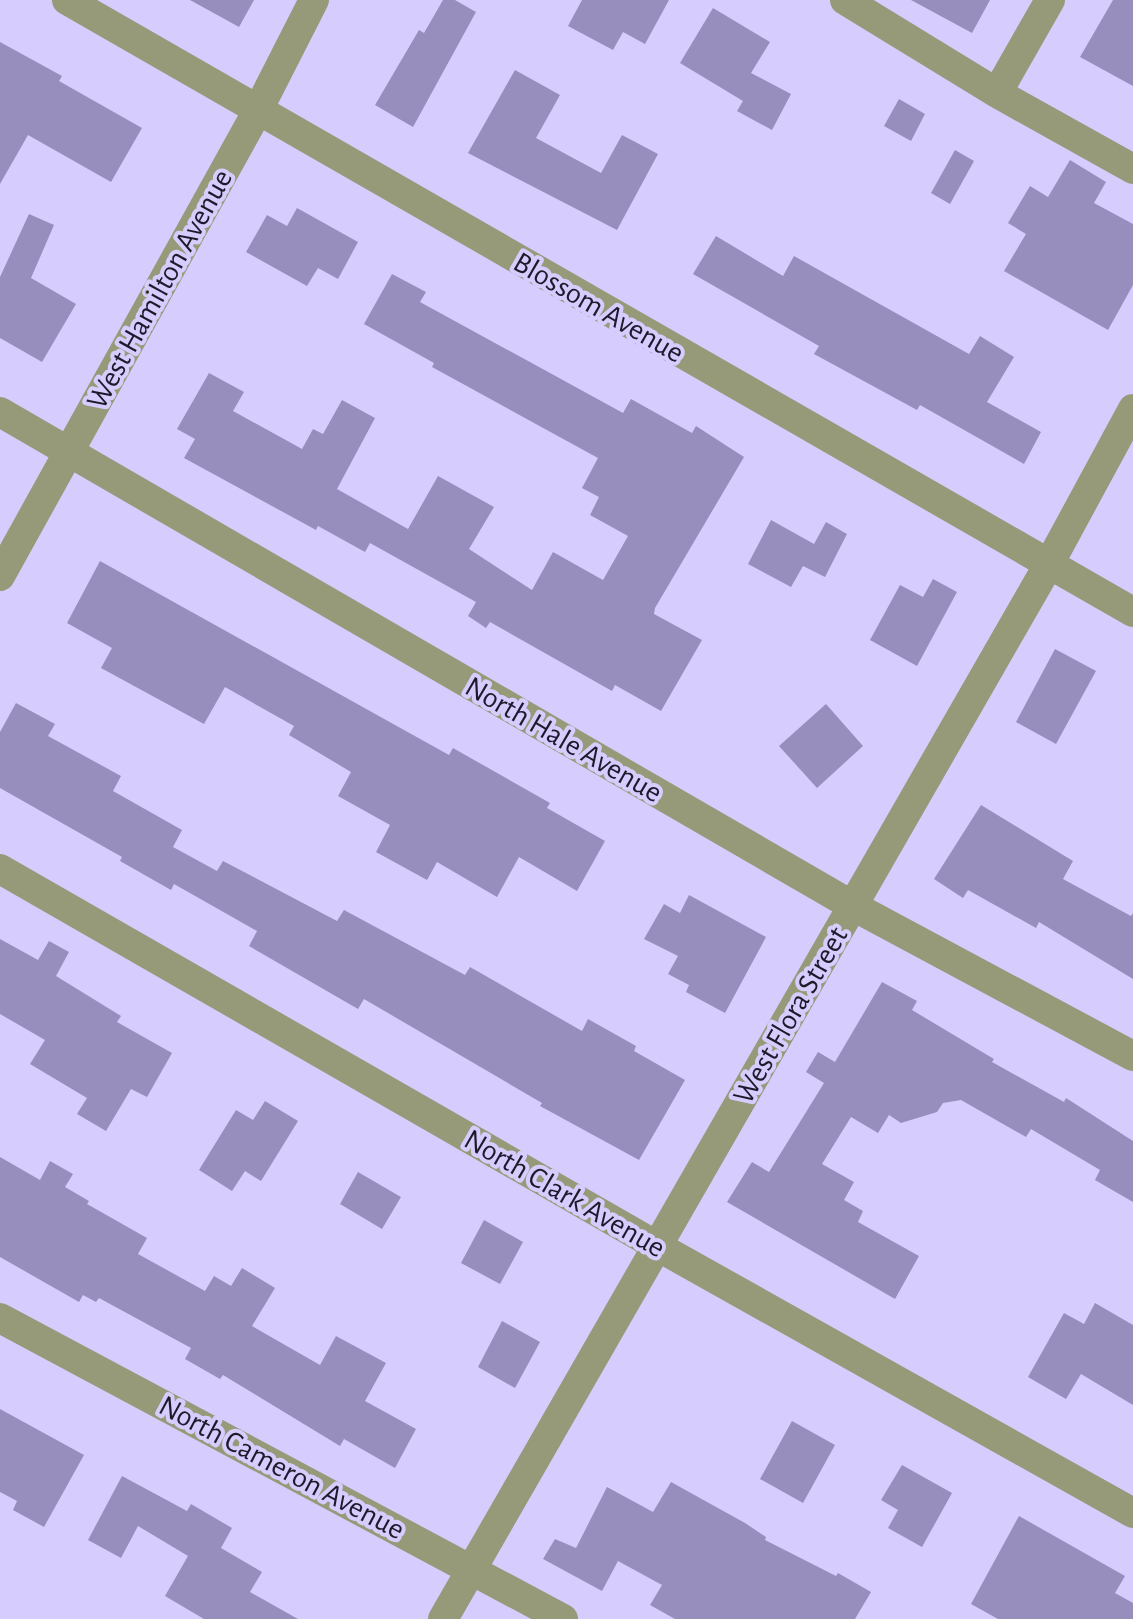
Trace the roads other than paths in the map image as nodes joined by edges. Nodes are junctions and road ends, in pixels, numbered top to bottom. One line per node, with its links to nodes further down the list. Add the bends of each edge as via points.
1 (67, 0): 6 (street, Blossom Avenue)
2 (314, 0): 6 (street, West Hamilton Avenue)
3 (846, 0): 5 (street)
4 (1050, 0): 5 (street)
5 (997, 93): 7 (street)
6 (258, 112): 10 (street, West Hamilton Avenue); 11 (street, Blossom Avenue)
7 (1133, 169)
8 (1133, 409): 11 (street, West Flora Street)
9 (0, 412): 10 (street, North Hale Avenue)
10 (68, 453): 12 (street, West Hamilton Avenue); 15 (street, North Hale Avenue)
11 (1050, 564): 13 (street, Blossom Avenue); 15 (street, West Flora Street)
12 (0, 576)
13 (1133, 612)
14 (0, 869): 17 (street, North Clark Avenue)
15 (854, 906): 16 (street, North Hale Avenue); 17 (street, West Flora Street)
16 (1133, 1056)
17 (657, 1246): 19 (street, North Clark Avenue); 20 (street, West Flora Street)
18 (0, 1318): 20 (street, North Cameron Avenue)
19 (1133, 1513)
20 (471, 1567): 21 (street, West Flora Street); 22 (street, North Cameron Avenue)
21 (443, 1619)
22 (564, 1619)

